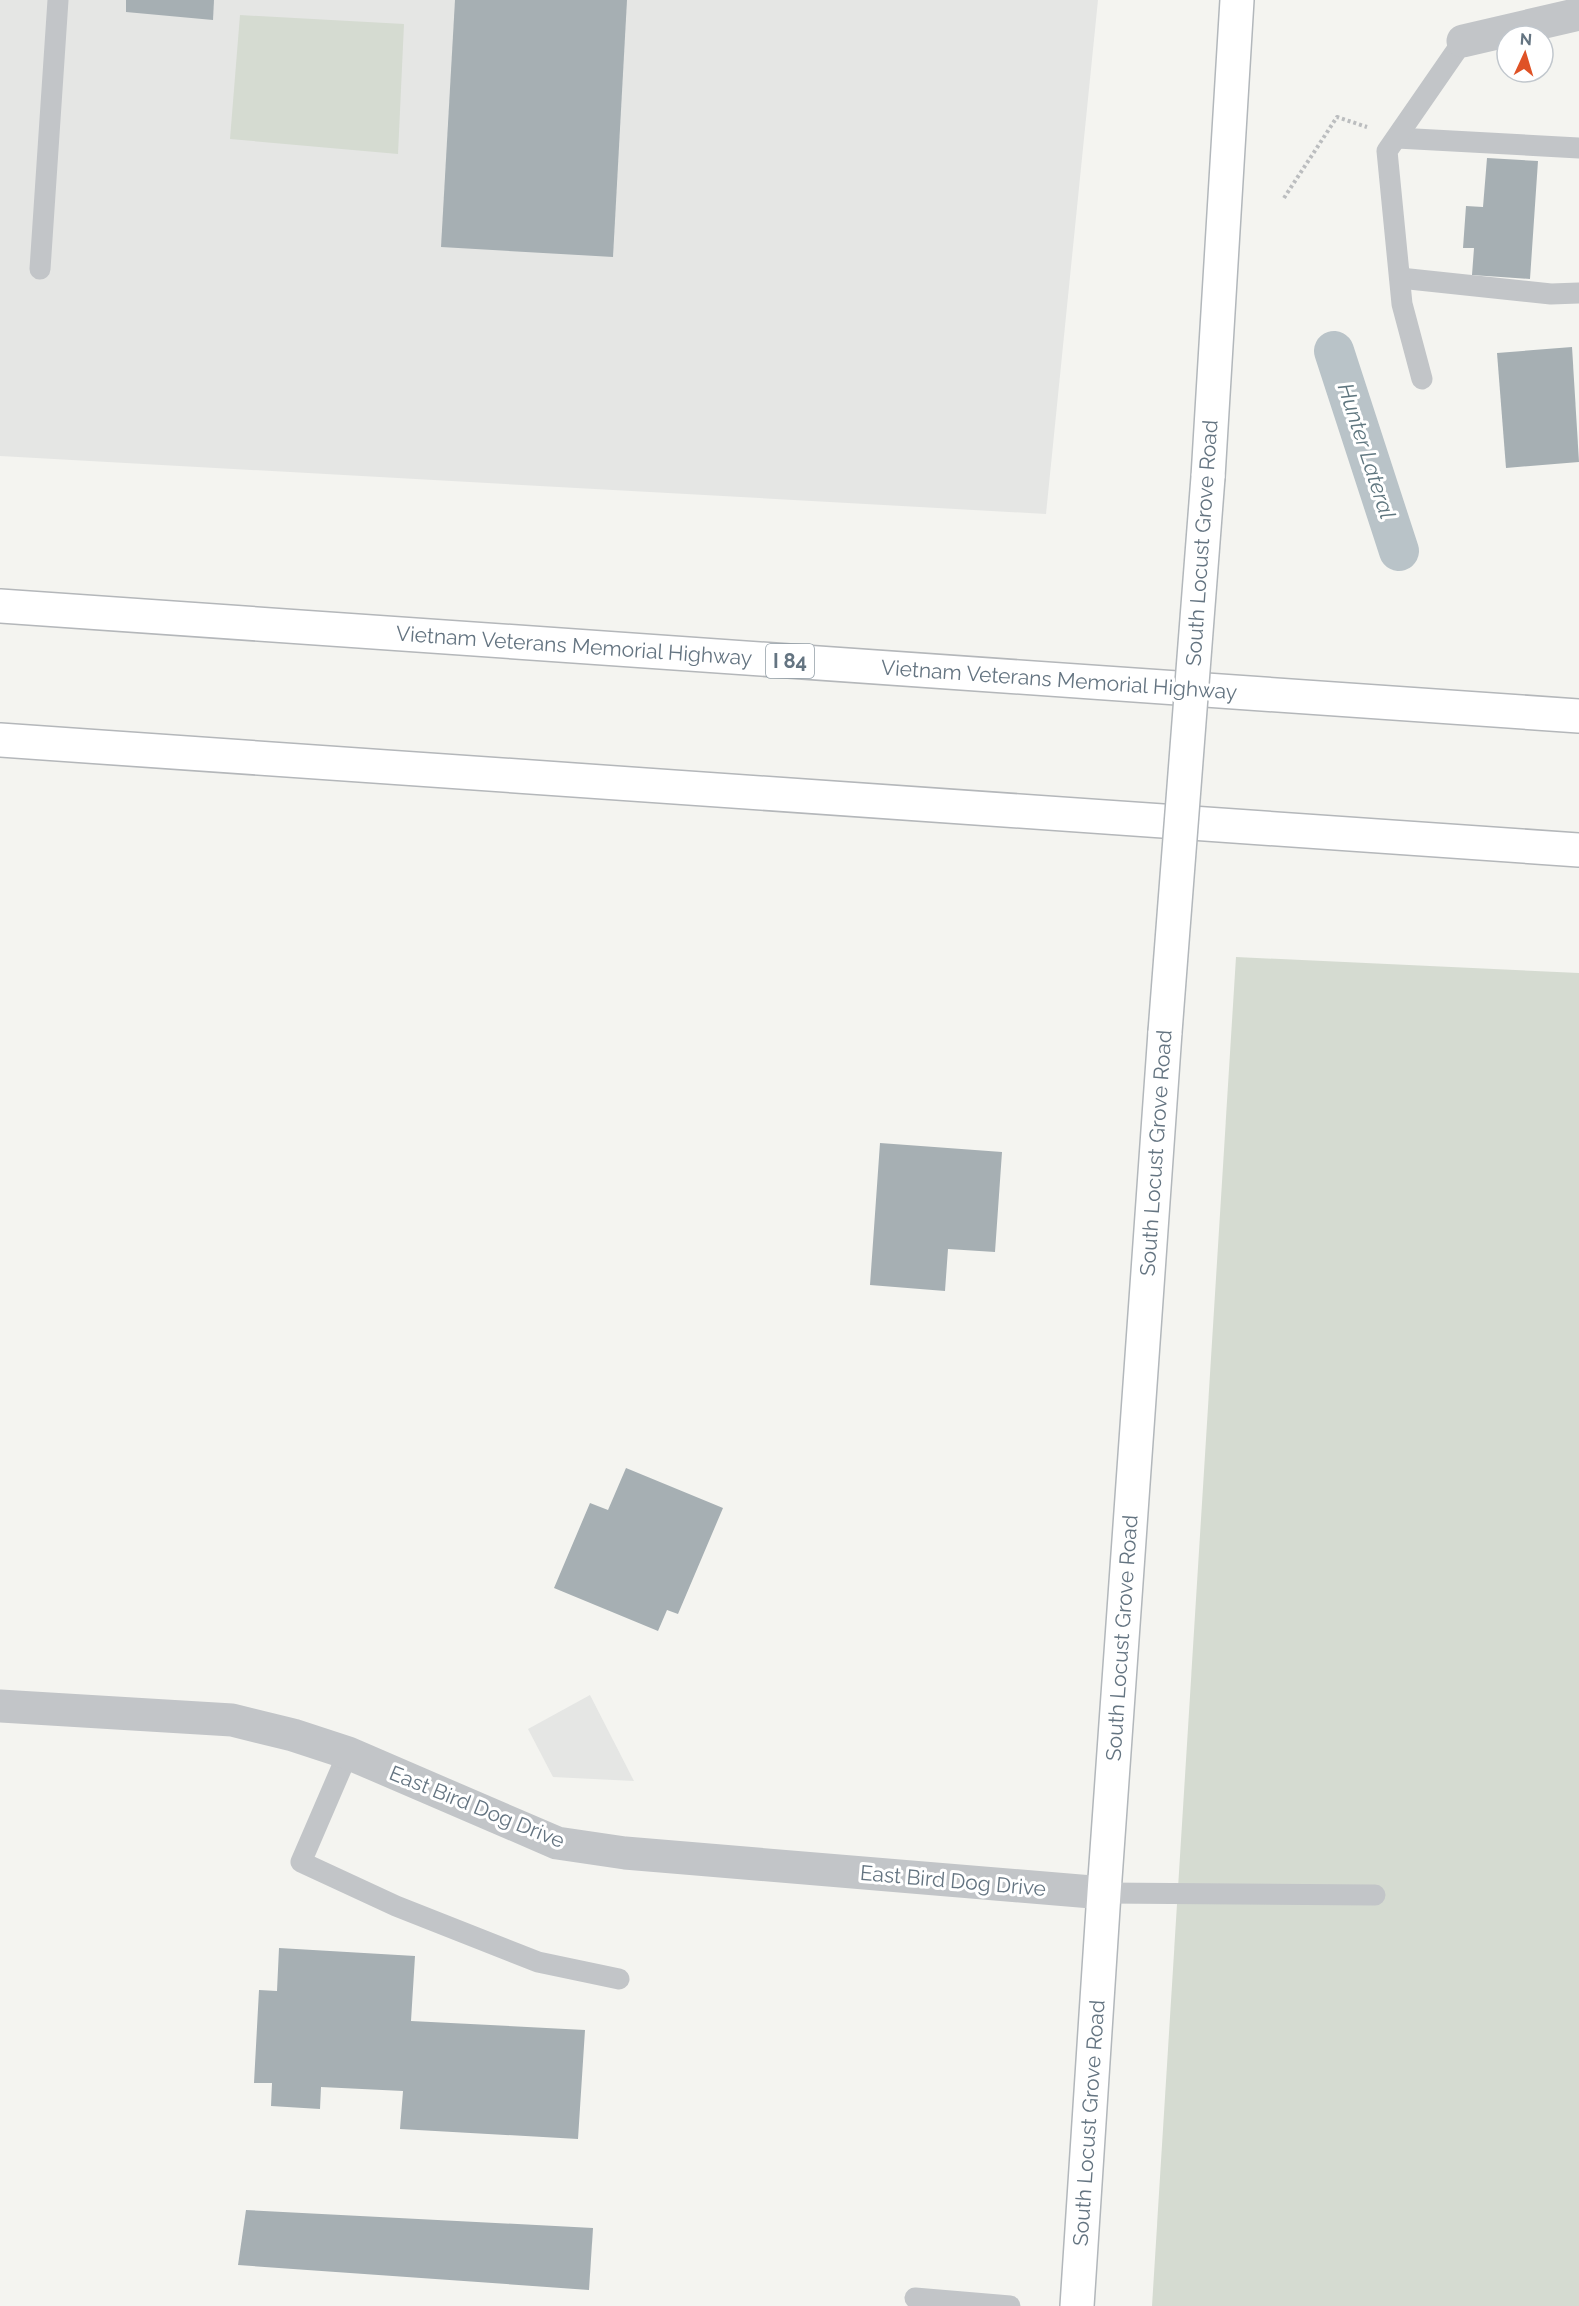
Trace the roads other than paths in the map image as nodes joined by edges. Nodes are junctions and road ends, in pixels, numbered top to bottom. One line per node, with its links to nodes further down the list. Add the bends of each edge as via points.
1 (58, 0): 7 (lane)
2 (1237, 0): 17 (main road, South Locust Grove Road, bridge, via 1208,477)
3 (1579, 14): 4 (street)
4 (1462, 41): 5 (lane)
5 (1397, 138): 6 (lane); 8 (lane, via 1387,151)
6 (1579, 148)
7 (40, 269)
8 (1400, 278): 9 (lane, via 1551,294); 10 (lane, via 1402,304)
9 (1579, 293)
10 (1422, 379)
11 (0, 606): 12 (main road, Vietnam Veterans Memorial Highway / I 84)
12 (1579, 717)
13 (0, 741): 14 (main road)
14 (1579, 850)
15 (0, 1706): 16 (street, East Bird Dog Drive, via 232,1720)
16 (348, 1753): 17 (street, East Bird Dog Drive, via 557,1844); 19 (lane, via 301,1862 396,1906 538,1962)
17 (1104, 1893): 18 (lane); 22 (main road, South Locust Grove Road)
18 (1375, 1895)
19 (619, 1979)
20 (915, 2298): 21 (lane)
21 (1010, 2306)
22 (1077, 2306)

